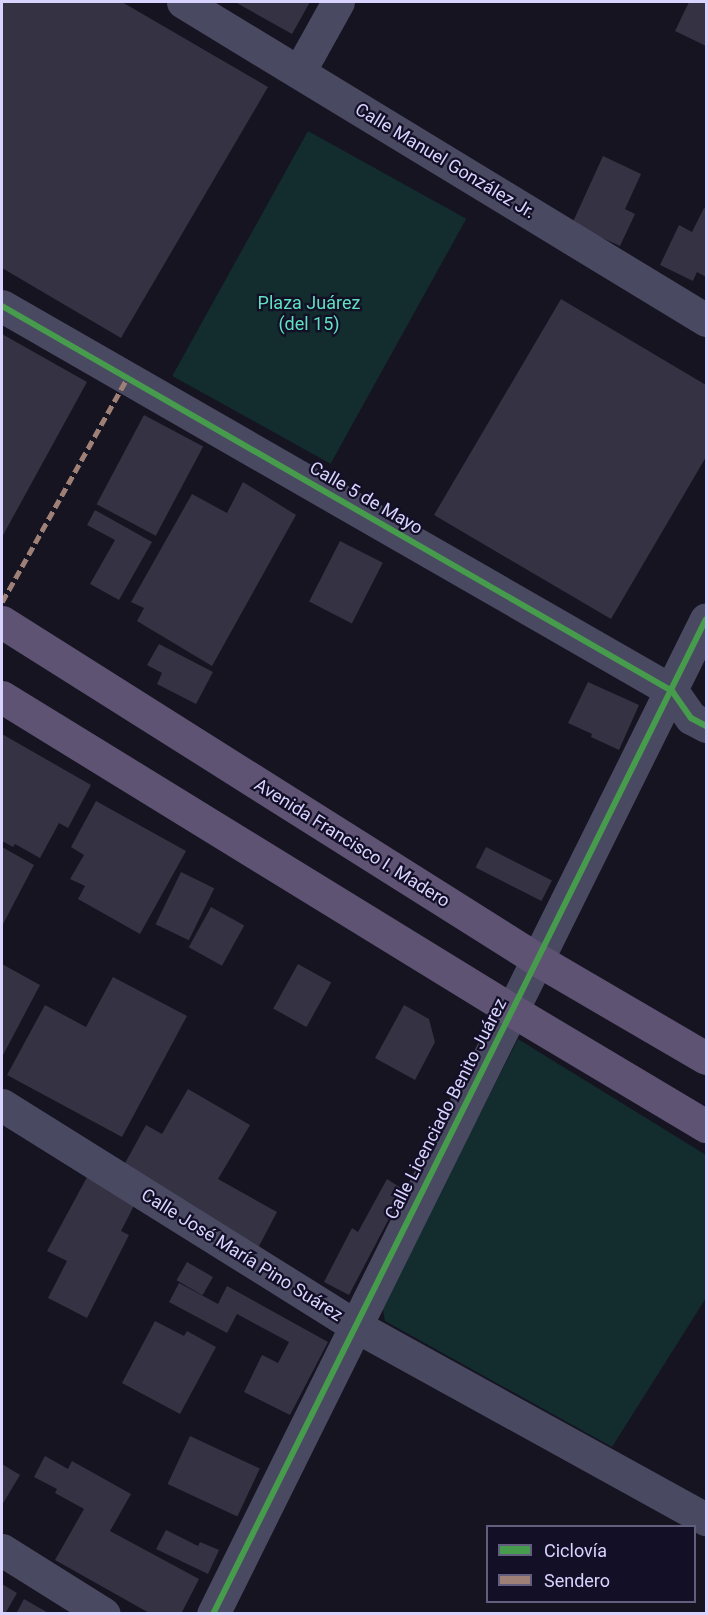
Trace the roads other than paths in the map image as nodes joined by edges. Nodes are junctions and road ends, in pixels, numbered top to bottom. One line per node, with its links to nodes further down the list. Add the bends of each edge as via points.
1 (183, 2): 3 (street, Calle Manuel González Jr.)
2 (338, 2): 3 (street)
3 (299, 72): 5 (street, Calle Manuel González Jr.)
4 (2, 306): 8 (street, Calle 5 de Mayo)
5 (706, 320)
6 (706, 619): 8 (street, Calle Licenciado Benito Juárez)
7 (2, 622): 11 (main road, Avenida Francisco I. Madero)
8 (672, 691): 10 (street, Calle 5 de Mayo, via 691,718); 11 (street, Calle Licenciado Benito Juárez)
9 (2, 697): 12 (main road)
10 (706, 726)
11 (538, 960): 12 (street, Calle Licenciado Benito Juárez); 13 (main road, Avenida Francisco I. Madero)
12 (513, 1011): 15 (main road); 16 (street, Calle Licenciado Benito Juárez)
13 (706, 1058)
14 (2, 1105): 16 (street, Calle José María Pino Suárez)
15 (706, 1126)
16 (354, 1325): 17 (street, Calle José María Pino Suárez); 20 (street, Calle Licenciado Benito Juárez)
17 (706, 1519)
18 (2, 1550): 19 (street)
19 (104, 1614)
20 (213, 1614)

